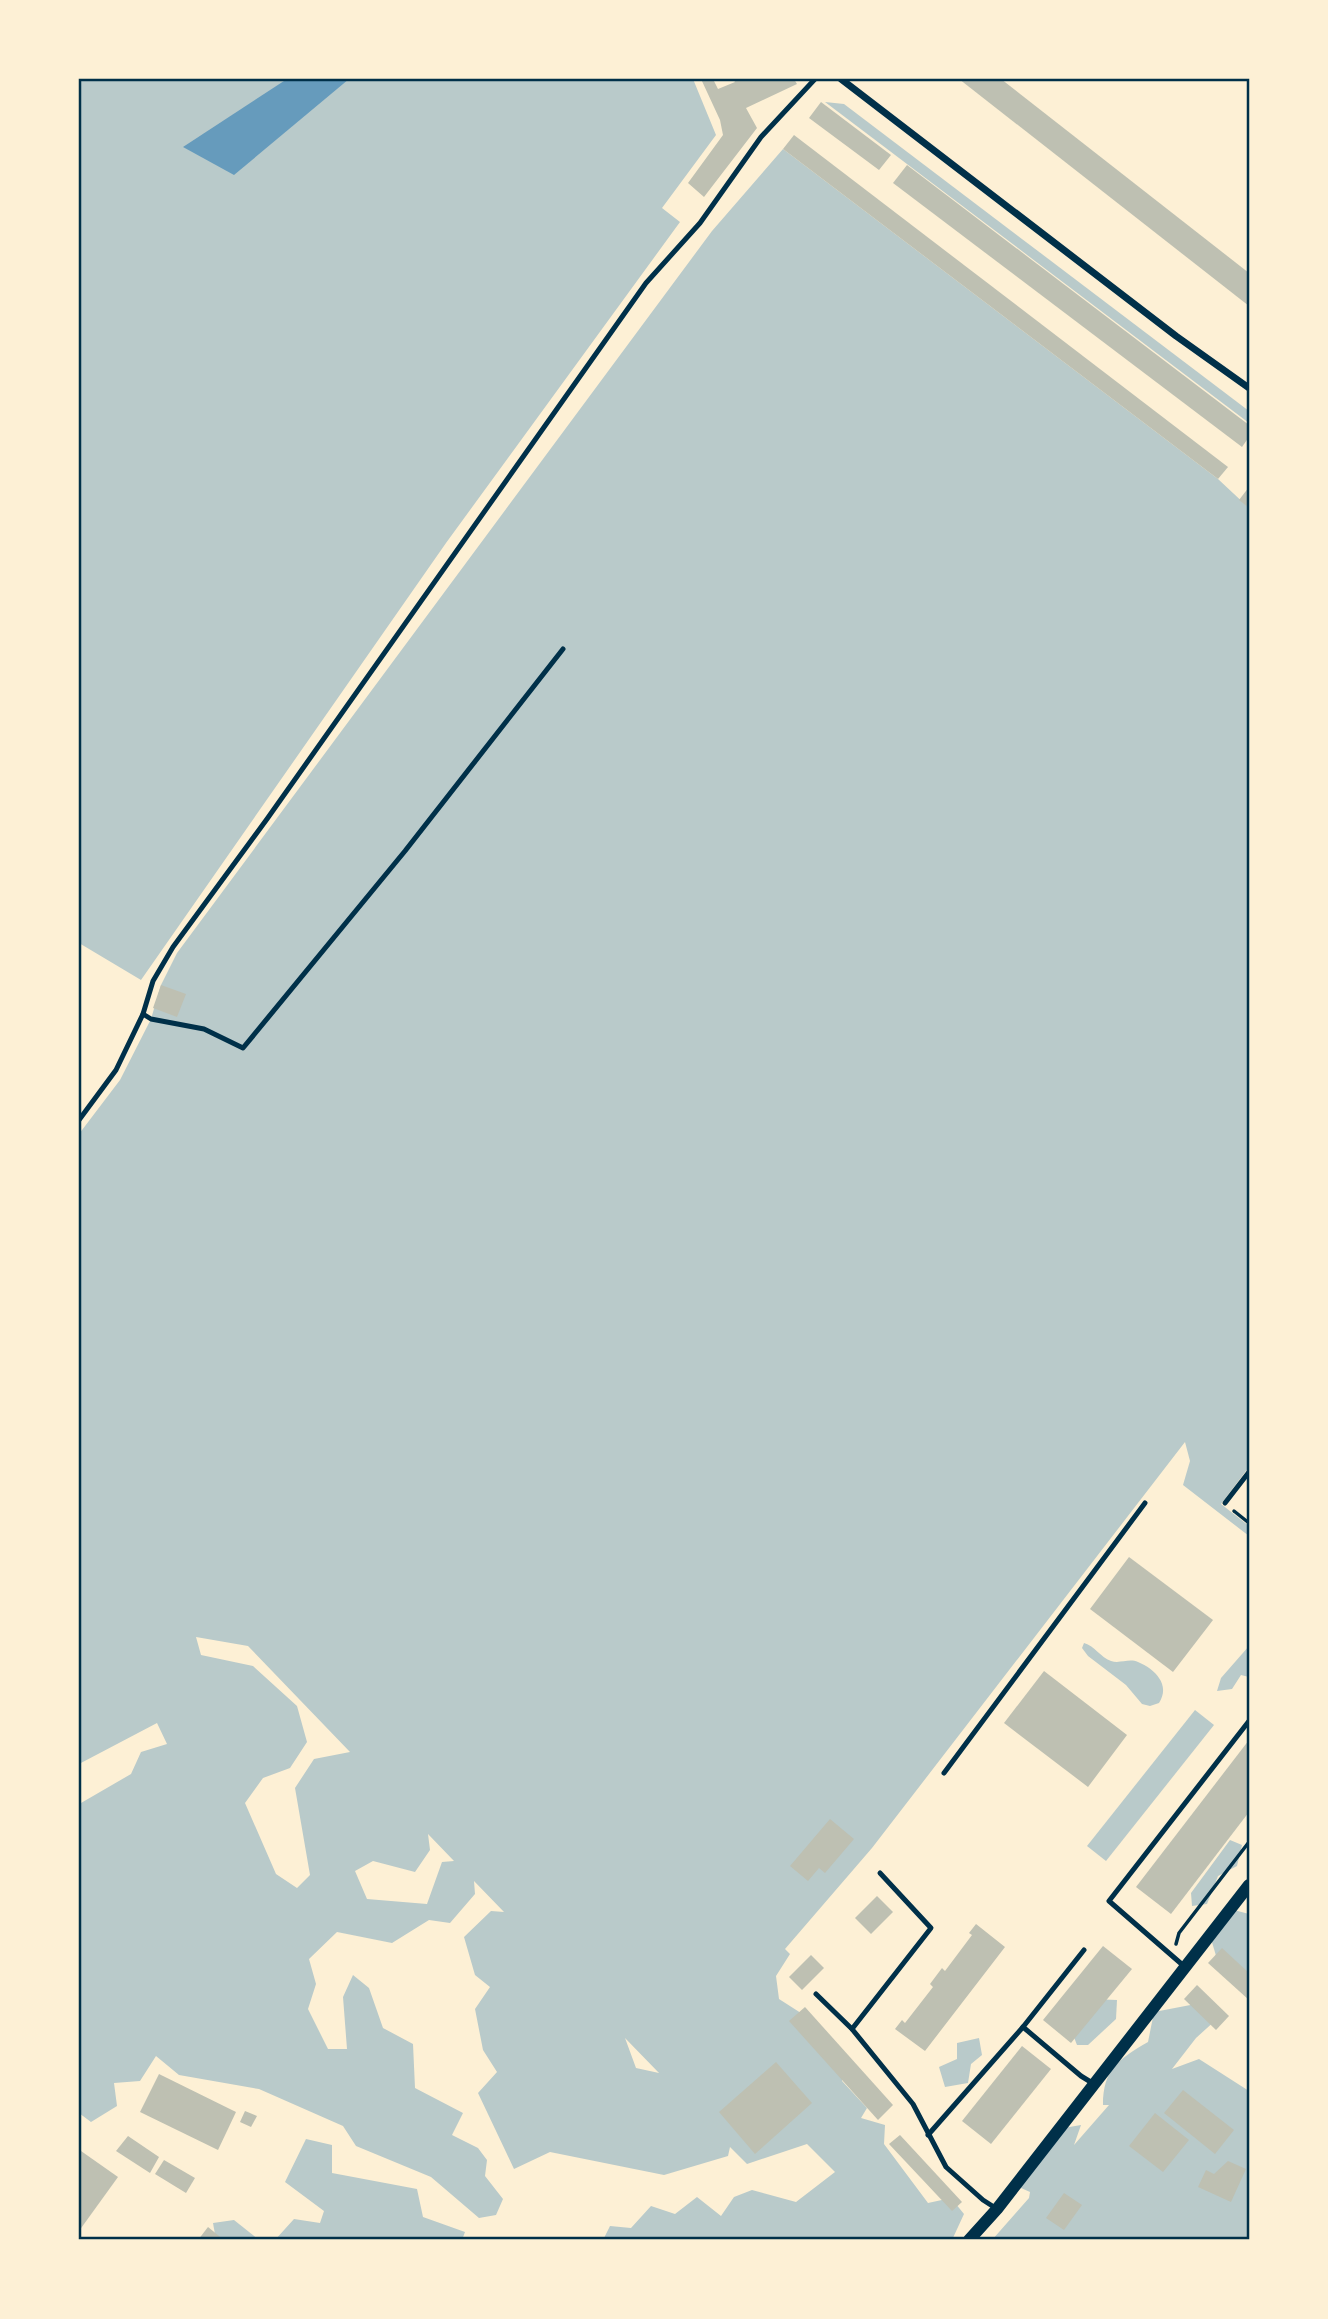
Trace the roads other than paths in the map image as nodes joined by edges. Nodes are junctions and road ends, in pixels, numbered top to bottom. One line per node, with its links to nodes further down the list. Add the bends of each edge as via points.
1 (815, 79): 5 (lane, via 761,137 700,223 646,283 173,947 153,981)
2 (844, 80): 3 (street)
3 (1249, 388)
4 (563, 649): 5 (lane, via 243,1048 204,1029)
5 (143, 1014): 6 (lane, via 116,1070)
6 (79, 1120)
7 (1249, 1472): 9 (lane)
8 (1145, 1503): 11 (lane)
9 (1224, 1503)
10 (1249, 1721): 15 (lane, via 1109,1901)
11 (944, 1773)
12 (880, 1873): 18 (lane, via 931,1928)
13 (1249, 1885): 15 (street)
14 (1084, 1950): 17 (lane)
15 (1185, 1967): 19 (street)
16 (816, 1994): 18 (lane)
17 (1023, 2027): 19 (lane); 20 (lane)
18 (852, 2029): 20 (lane, via 913,2105)
19 (1094, 2084): 21 (street)
20 (928, 2135): 21 (lane, via 946,2167)
21 (997, 2209): 22 (street)
22 (970, 2240)

